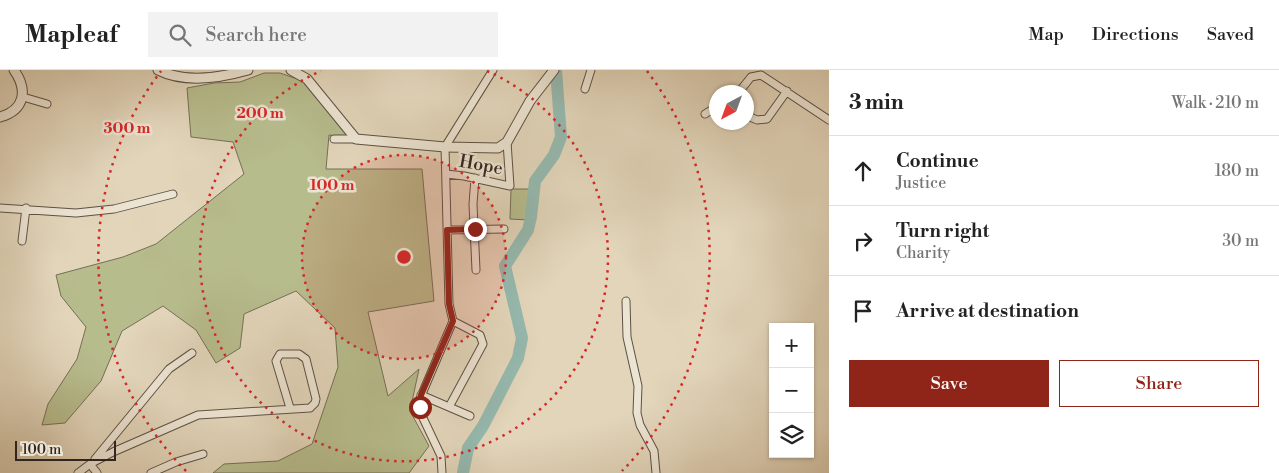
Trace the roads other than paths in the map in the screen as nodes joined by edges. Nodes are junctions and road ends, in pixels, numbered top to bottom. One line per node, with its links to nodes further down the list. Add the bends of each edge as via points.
1 (14, 70): 11 (street, via 19,77)
2 (158, 70): 3 (street, via 171,76 195,78)
3 (248, 70)
4 (290, 70): 19 (street, via 307,79)
5 (493, 70): 21 (street)
6 (591, 70): 9 (street)
7 (551, 73): 20 (street, via 530,101)
8 (746, 85): 10 (street, via 756,75)
9 (585, 88)
10 (787, 91): 16 (street, via 766,120); 17 (street)
11 (23, 97): 12 (street); 15 (street, via 17,108)
12 (46, 104)
13 (709, 111): 14 (street)
14 (705, 114)
15 (0, 117)
16 (754, 119)
17 (829, 120)
18 (334, 139): 19 (street)
19 (356, 139): 21 (street)
20 (507, 142): 21 (street, via 498,148); 23 (street, Hope, via 510,186)
21 (445, 147): 22 (street)
22 (446, 174): 23 (street, Hope); 29 (street)
23 (474, 178): 27 (street)
24 (173, 194): 26 (street, via 98,211 76,213)
25 (0, 208): 26 (street)
26 (26, 208): 30 (street)
27 (475, 229): 28 (street); 29 (street); 31 (street)
28 (504, 229)
29 (447, 230): 33 (street, via 449,304)
30 (22, 241)
31 (476, 270)
32 (626, 301): 45 (street, via 627,337 638,386 636,413 654,451)
33 (453, 321): 35 (street); 36 (street, via 480,335 483,344)
34 (192, 353): 40 (street, via 169,369)
35 (421, 395): 36 (street); 44 (street, via 420,407 441,456)
36 (449, 407): 38 (street)
37 (290, 408): 37 (street, via 310,408 316,399 306,359 299,354 280,354 276,361); 40 (street, via 198,415)
38 (470, 416)
39 (203, 454): 43 (street)
40 (91, 462): 41 (street); 42 (street)
41 (78, 473)
42 (97, 473)
43 (151, 473)
44 (442, 473)
45 (656, 473)

